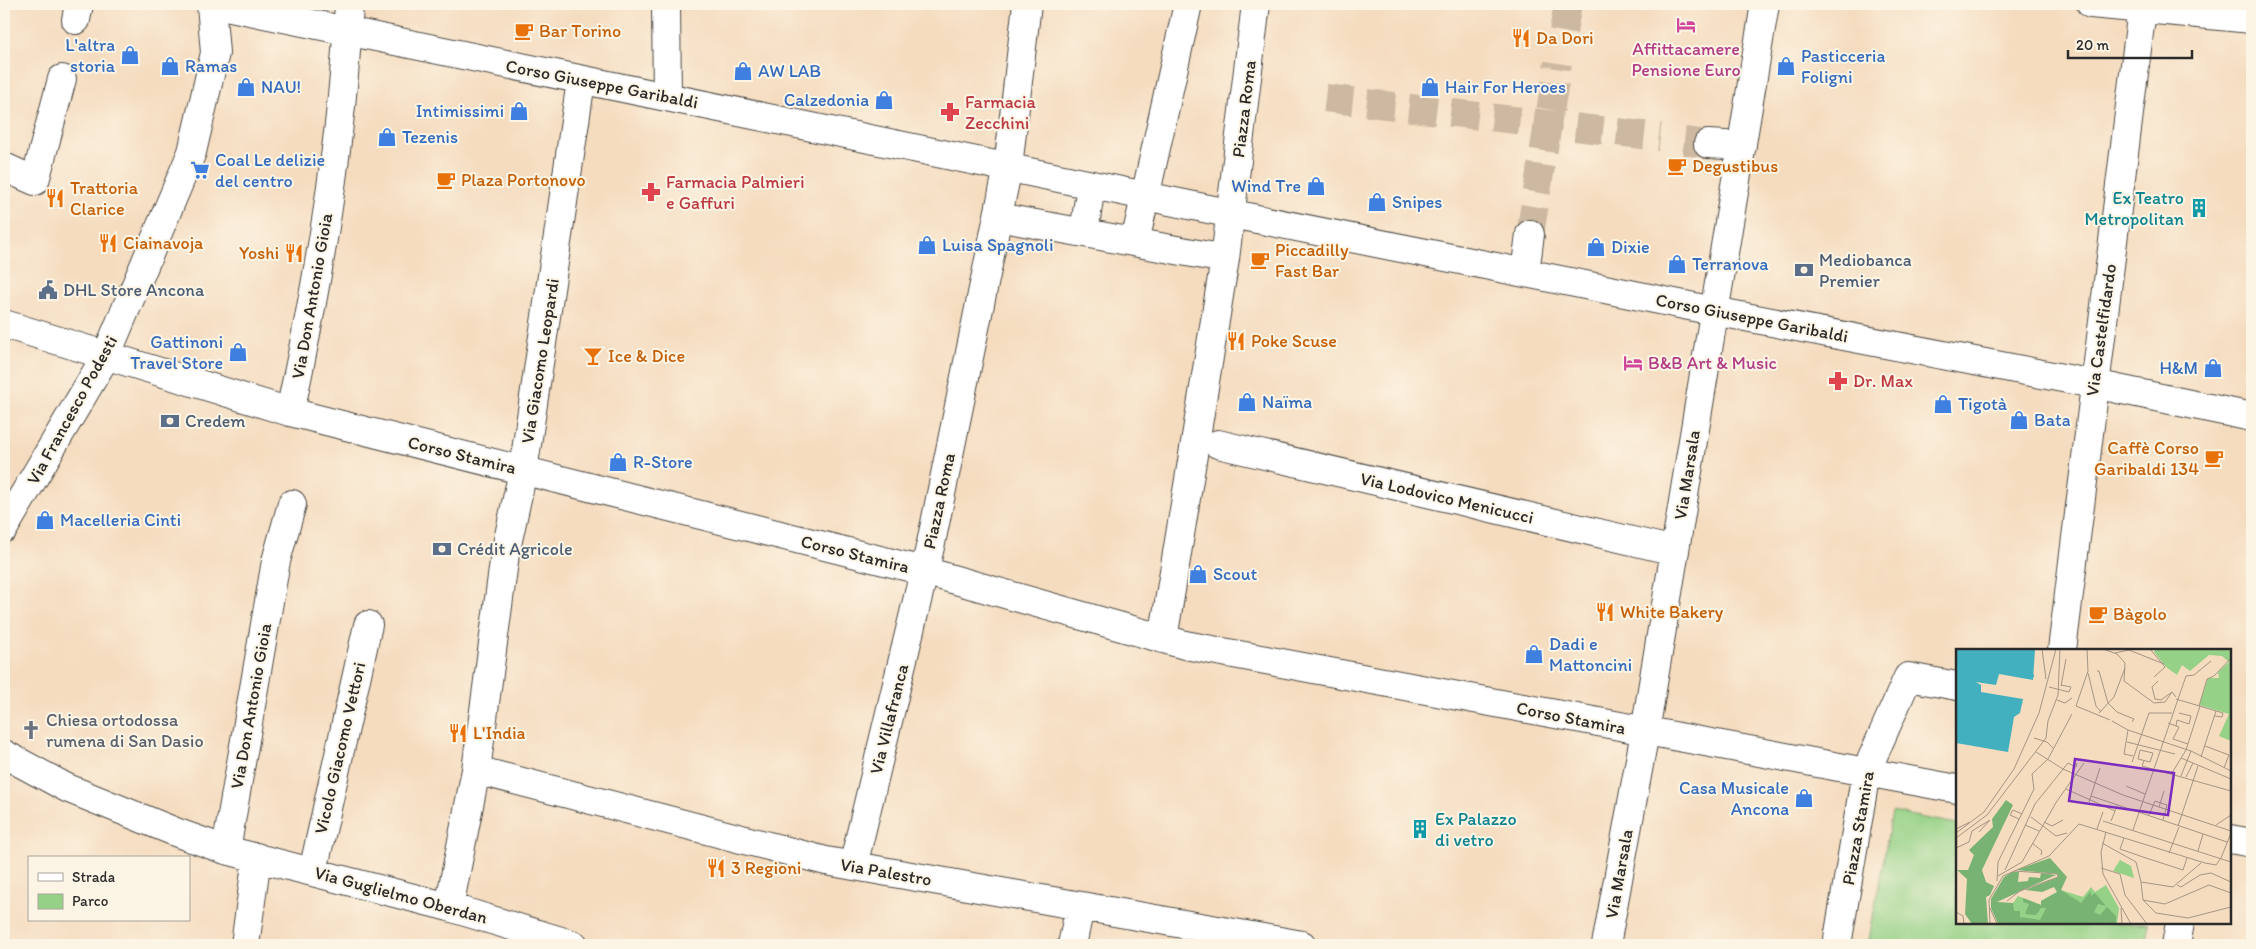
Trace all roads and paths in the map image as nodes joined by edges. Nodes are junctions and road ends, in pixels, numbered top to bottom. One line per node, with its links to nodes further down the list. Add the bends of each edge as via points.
1 (211, 4): 32 (street, Via Francesco Podesti, via 215,53 192,152)
2 (216, 4): 13 (street, Corso Giuseppe Garibaldi)
3 (349, 4): 13 (street, Via Don Antonio Gioia)
4 (666, 4): 16 (street)
5 (1027, 4): 19 (street, Piazza Roma)
6 (1188, 4): 22 (street)
7 (1256, 4): 23 (street, Piazza Roma)
8 (1765, 4): 18 (street, Via Marsala)
9 (2091, 4): 10 (street)
10 (2142, 9): 11 (street); 33 (street, Via Castelfidardo)
11 (2216, 9): 12 (street)
12 (2252, 19)
13 (348, 30): 15 (street, Corso Giuseppe Garibaldi); 34 (street, Via Don Antonio Gioia, via 334,176)
14 (62, 80): 20 (street, via 34,181)
15 (581, 81): 16 (street, Corso Giuseppe Garibaldi); 37 (street, Via Giacomo Leopardi)
16 (667, 97): 19 (street, Corso Giuseppe Garibaldi)
17 (1708, 144): 18 (street)
18 (1742, 146): 30 (street, Via Marsala)
19 (998, 165): 21 (street); 24 (street, Piazza Roma)
20 (4, 167)
21 (1092, 185): 22 (street); 25 (street)
22 (1146, 196): 23 (street); 27 (street)
23 (1242, 216): 28 (street, Piazza Roma); 29 (street, Corso Giuseppe Garibaldi)
24 (998, 217): 25 (street); 41 (street, Piazza Roma)
25 (1084, 233): 27 (street)
26 (1530, 234): 29 (street)
27 (1136, 242): 28 (street)
28 (1225, 259): 43 (street, Piazza Roma)
29 (1526, 273): 30 (street, Corso Giuseppe Garibaldi)
30 (1714, 311): 33 (street, Corso Giuseppe Garibaldi); 40 (street, Via Marsala)
31 (4, 324): 32 (street, Corso Stamira)
32 (106, 356): 34 (street, Corso Stamira); 39 (street, Via Francesco Podesti)
33 (2094, 384): 35 (street, Corso Giuseppe Garibaldi); 44 (street, Via Castelfidardo)
34 (290, 412): 37 (street, Corso Stamira)
35 (2252, 418)
36 (1218, 444): 40 (street, Via Lodovico Menicucci)
37 (523, 471): 41 (street, Corso Stamira); 48 (street, Via Giacomo Leopardi, via 506,554)
38 (292, 504): 53 (street, Via Don Antonio Gioia, via 276,561)
39 (4, 528)
40 (1675, 551): 46 (street, Via Marsala)
41 (924, 571): 43 (street, Piazza Roma); 55 (street, Via Villafranca)
42 (368, 625): 56 (street, Vicolo Giacomo Vettori)
43 (1174, 642): 46 (street, Corso Stamira)
44 (2062, 649)
45 (1956, 686): 49 (street, Piazza Stamira, via 1908,677)
46 (1645, 732): 49 (street, Corso Stamira); 64 (street, Via Marsala)
47 (4, 754): 53 (street, Via Guglielmo Oberdan, via 67,788)
48 (476, 770): 55 (street, Via Palestro); 57 (street, Via Giacomo Leopardi)
49 (1866, 772): 50 (street, Corso Stamira); 65 (street, Piazza Stamira)
50 (1956, 789)
51 (2231, 838): 52 (street)
52 (2252, 843)
53 (226, 850): 54 (street, Via Guglielmo Oberdan)
54 (257, 857): 56 (street, Via Guglielmo Oberdan); 60 (street)
55 (853, 866): 58 (street, Via Palestro)
56 (313, 871): 57 (street, Via Guglielmo Oberdan)
57 (449, 907): 61 (street, Via Guglielmo Oberdan)
58 (1080, 907): 62 (street); 63 (street, Via Palestro)
59 (2180, 924): 66 (street)
60 (245, 945)
61 (574, 945)
62 (1072, 945)
63 (1302, 945)
64 (1606, 945)
65 (1836, 945)
66 (2176, 945)

